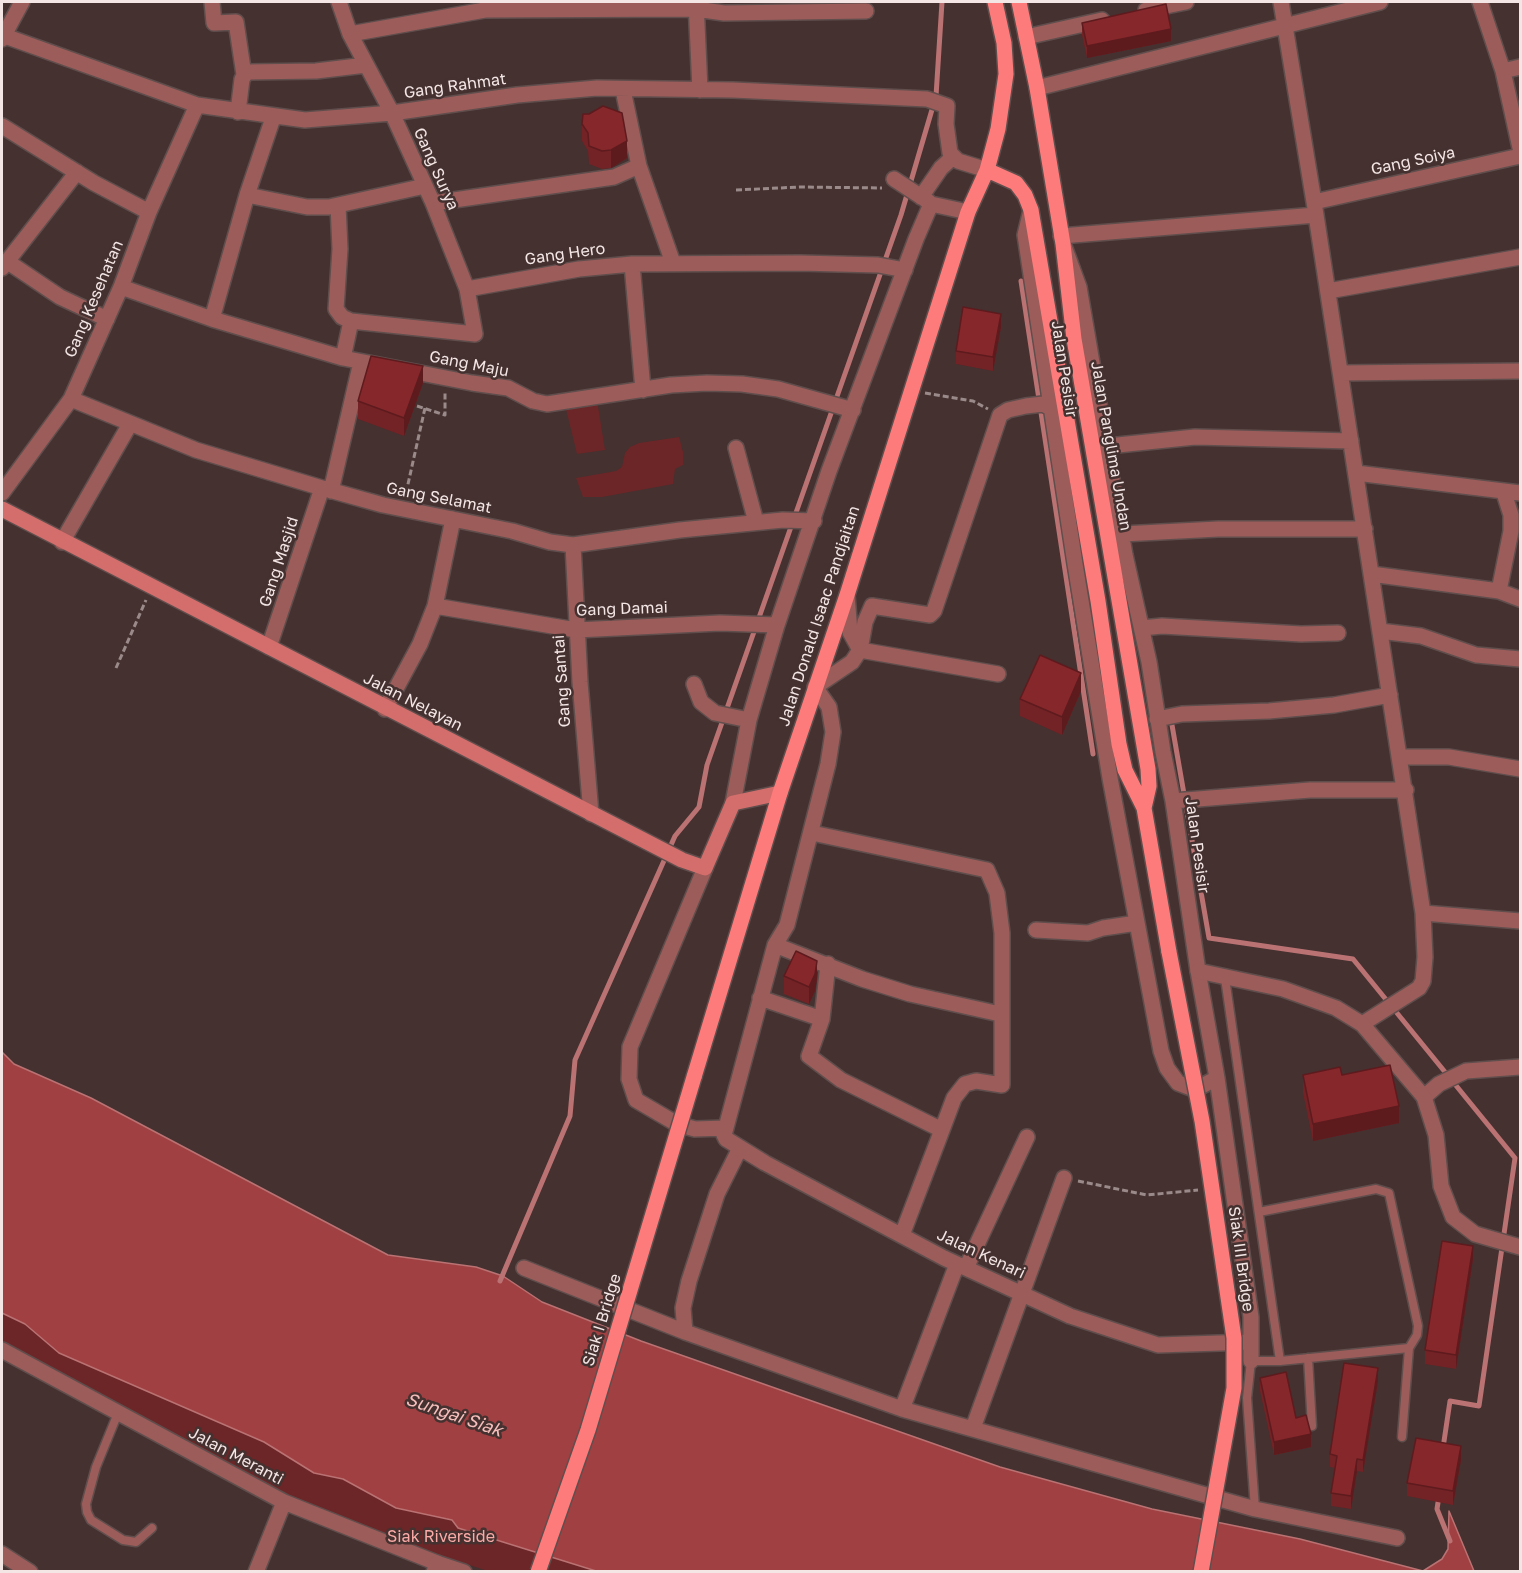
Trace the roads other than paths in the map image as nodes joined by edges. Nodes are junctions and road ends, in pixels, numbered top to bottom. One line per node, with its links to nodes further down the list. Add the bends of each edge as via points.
1 (22, 2): 16 (street)
2 (212, 2): 20 (street, via 214,23 236,22)
3 (339, 2): 14 (street, Gang Surya)
4 (994, 2): 33 (main road, Jalan Donald Isaac Pandjaitan, via 1004,43 1006,74 1000,121)
5 (1018, 2): 15 (main road, Jalan Panglima Undan)
6 (1186, 2): 15 (street)
7 (1281, 2): 13 (street)
8 (1380, 2): 13 (street)
9 (1480, 2): 19 (street)
10 (696, 5): 11 (street); 12 (street, via 724,13); 23 (street)
11 (484, 6): 14 (street)
12 (866, 11)
13 (1286, 27): 21 (street); 40 (street)
14 (350, 34): 17 (street, Gang Surya)
15 (1026, 36): 21 (main road, Jalan Panglima Undan)
16 (2, 37): 24 (street, Gang Rahmat)
17 (366, 65): 20 (street, via 316,71 253,70); 26 (street, Gang Surya)
18 (1521, 67): 19 (street)
19 (1503, 71): 29 (street)
20 (244, 75): 25 (street)
21 (1037, 88): 44 (main road, Jalan Panglima Undan)
22 (623, 90): 23 (street, Gang Rahmat); 26 (street, Gang Rahmat, via 569,89); 32 (street)
23 (700, 90): 31 (street, Gang Rahmat, via 927,99 947,106 947,144)
24 (197, 105): 25 (street, Gang Rahmat); 42 (street, Gang Kesehatan)
25 (238, 112): 27 (street, Gang Rahmat)
26 (392, 113): 27 (street, Gang Rahmat, via 305,120); 35 (street, Gang Surya)
27 (273, 118): 37 (street)
28 (2, 126): 34 (street)
29 (1521, 148)
30 (1521, 156): 40 (street, Gang Soiya)
31 (954, 157): 33 (street); 36 (street)
32 (639, 166): 38 (street, via 614,177); 46 (street)
33 (987, 170): 41 (main road, Jalan Panglima Undan, via 1016,183); 43 (main road, Jalan Donald Isaac Pandjaitan)
34 (77, 172): 42 (street); 48 (street)
35 (425, 186): 38 (street, Gang Surya); 39 (street)
36 (913, 191): 43 (street); 49 (street)
37 (247, 195): 39 (street, via 307,207); 54 (street)
38 (433, 203): 51 (street, Gang Surya)
39 (338, 205): 55 (street, via 336,309)
40 (1315, 209): 44 (street, Gang Soiya); 52 (street)
41 (1031, 210): 57 (main road, Jalan Panglima Undan); 65 (street, Jalan Pesisir, via 1025,235)
42 (149, 212): 50 (street, Gang Kesehatan)
43 (968, 212): 88 (main road, Jalan Donald Isaac Pandjaitan)
44 (1062, 240): 56 (main road, Jalan Panglima Undan); 68 (street, Jalan Pesisir, via 1073,263)
45 (1521, 257): 52 (street)
46 (673, 263): 47 (street, Gang Hero); 49 (street, Gang Hero)
47 (632, 264): 51 (street, Gang Hero); 62 (street)
48 (4, 265): 53 (street)
49 (892, 268): 64 (street)
50 (121, 287): 53 (street, Gang Kesehatan); 54 (street, Gang Maju)
51 (467, 288): 55 (street, via 475,334)
52 (1328, 291): 61 (street)
53 (107, 319): 63 (street, Gang Kesehatan)
54 (212, 319): 58 (street, Gang Maju)
55 (351, 321): 58 (street)
56 (1074, 339): 57 (main road); 71 (main road, Jalan Panglima Undan)
57 (1054, 342): 84 (main road, Jalan Panglima Undan)
58 (343, 358): 59 (street, Gang Maju)
59 (361, 362): 62 (street, Gang Maju, via 508,388 547,404); 72 (street, Gang Masjid)
60 (1521, 371): 61 (street)
61 (1341, 373): 67 (street)
62 (643, 390): 64 (street, Gang Maju, via 707,383 742,384)
63 (71, 399): 66 (street, Gang Selamat); 73 (street, Gang Kesehatan)
64 (840, 406): 78 (street, via 829,471)
65 (1048, 406): 85 (street, Jalan Pesisir); 99 (street, via 1026,406 1000,416 934,611 930,615 872,606)
66 (130, 424): 72 (street, Gang Selamat, via 196,450); 82 (street)
67 (1351, 441): 68 (street, via 1195,437); 70 (street)
68 (1113, 445): 71 (street, Jalan Pesisir)
69 (736, 448): 79 (street)
70 (1356, 473): 74 (street); 80 (street)
71 (1107, 488): 81 (street, Jalan Pesisir); 114 (main road, Jalan Panglima Undan, via 1148,769)
72 (327, 490): 77 (street, Gang Selamat); 98 (street, Gang Masjid)
73 (2, 493)
74 (1504, 493): 75 (street); 87 (street, via 1511,531)
75 (1521, 494)
76 (2, 509): 82 (main road, Jalan Nelayan)
77 (453, 519): 83 (street, Gang Selamat); 92 (street)
78 (808, 520): 79 (street, Gang Selamat); 93 (street)
79 (756, 522): 83 (street, Gang Selamat)
80 (1365, 529): 81 (street); 86 (street)
81 (1130, 533): 94 (street, Jalan Pesisir)
82 (62, 542): 98 (main road, Jalan Nelayan)
83 (573, 545): 95 (street, Gang Santai)
84 (1091, 562): 85 (street); 90 (main road, Jalan Panglima Undan)
85 (1075, 564): 91 (street, Jalan Pesisir)
86 (1371, 574): 87 (street); 96 (street)
87 (1499, 591): 89 (street)
88 (847, 595): 99 (street, via 850,632); 103 (main road, Jalan Donald Isaac Pandjaitan)
89 (1521, 599)
90 (1098, 602): 91 (street); 114 (main road, Jalan Panglima Undan, via 1119,744 1128,778)
91 (1081, 603): 120 (street, Jalan Pesisir)
92 (435, 606): 95 (street, Gang Damai); 105 (street, via 412,661)
93 (771, 624): 95 (street, Gang Damai); 107 (street)
94 (1151, 627): 97 (street); 106 (street, Jalan Pesisir)
95 (576, 630): 115 (street, Gang Santai)
96 (1380, 631): 100 (street, via 1421,636 1476,655); 104 (street)
97 (1338, 633)
98 (269, 647): 105 (main road, Jalan Nelayan)
99 (860, 650): 101 (street); 103 (street, via 844,670)
100 (1521, 659)
101 (998, 674)
102 (694, 684): 107 (street, via 701,702 715,713)
103 (815, 687): 111 (main road, Jalan Donald Isaac Pandjaitan); 116 (street, via 829,707 833,732)
104 (1390, 695): 106 (street, via 1334,705); 108 (street)
105 (385, 709): 115 (main road, Jalan Nelayan)
106 (1170, 717): 112 (street, Jalan Pesisir)
107 (749, 720): 113 (street)
108 (1400, 758): 109 (street, via 1449,757); 110 (street)
109 (1521, 769)
110 (1406, 790): 112 (street, via 1310,790); 118 (street)
111 (780, 793): 113 (main road); 132 (main road, Jalan Donald Isaac Pandjaitan)
112 (1177, 801): 125 (street, Jalan Pesisir)
113 (733, 803): 117 (main road)
114 (1144, 808): 123 (main road, Jalan Panglima Undan)
115 (591, 814): 117 (main road, Jalan Nelayan, via 657,849)
116 (812, 833): 122 (street, via 788,925); 128 (street, via 987,870 997,893 1002,933)
117 (705, 868): 135 (street, via 630,1047 629,1079 636,1100 677,1124 695,1130)
118 (1423, 913): 119 (street); 130 (street, via 1423,981 1416,992)
119 (1521, 921)
120 (1137, 923): 121 (street, via 1088,933); 133 (street, Jalan Pesisir, via 1167,1068 1178,1083 1191,1088)
121 (1036, 930)
122 (775, 945): 124 (street); 127 (street)
123 (1169, 952): 168 (main road, Siak III Bridge, bridge, via 1202,1121 1234,1338 1234,1388)
124 (828, 964): 128 (street, via 910,994); 129 (street)
125 (1198, 971): 126 (street); 133 (street, Jalan Pesisir)
126 (1225, 978): 130 (street, via 1283,989 1336,1008); 140 (lane)
127 (760, 998): 129 (street); 135 (street)
128 (1000, 1014): 136 (street, via 1002,1085 976,1081 960,1087)
129 (822, 1019): 136 (street, via 808,1056 888,1105)
130 (1362, 1024): 134 (street)
131 (1521, 1067): 134 (street, via 1478,1069 1439,1084)
132 (694, 1077): 167 (main road, Siak I Bridge, bridge, via 588,1430)
133 (1217, 1078): 147 (street, Jalan Pesisir, via 1251,1317)
134 (1424, 1096): 142 (street, via 1436,1135 1441,1186 1453,1216 1475,1234)
135 (726, 1128): 138 (street, Jalan Kenari, via 726,1139)
136 (942, 1130): 141 (street)
137 (1027, 1137): 143 (street)
138 (740, 1148): 141 (street, Jalan Kenari); 146 (street, via 717,1194 689,1281 683,1308)
139 (1064, 1178): 145 (street)
140 (1259, 1212): 148 (lane, via 1376,1189 1389,1192 1417,1318 1417,1335); 152 (lane)
141 (902, 1235): 143 (street, Jalan Kenari)
142 (1520, 1247)
143 (961, 1266): 145 (street, Jalan Kenari); 153 (street)
144 (524, 1268): 146 (street)
145 (1023, 1294): 147 (street, Jalan Kenari, via 1070,1316 1158,1345); 156 (street)
146 (685, 1332): 153 (street)
147 (1251, 1342): 151 (street, Jalan Pesisir)
148 (1409, 1348): 150 (lane); 157 (lane)
149 (2, 1350): 154 (street, Jalan Meranti)
150 (1308, 1358): 152 (lane); 155 (lane)
151 (1251, 1361): 152 (lane); 159 (lane, via 1247,1398)
152 (1280, 1361)
153 (902, 1409): 156 (street)
154 (118, 1413): 158 (street, Jalan Meranti); 160 (lane, via 96,1467 87,1512 91,1520 123,1540 136,1542)
155 (1312, 1426)
156 (973, 1428): 159 (street)
157 (1402, 1437)
158 (284, 1502): 163 (street, Jalan Meranti); 165 (street)
159 (1255, 1509): 161 (street)
160 (152, 1527)
161 (1397, 1538)
162 (2, 1554): 164 (street)
163 (436, 1567): 166 (street, Jalan Meranti)
164 (30, 1572)
165 (256, 1572)
166 (464, 1572)
167 (538, 1572)
168 (1201, 1572)

